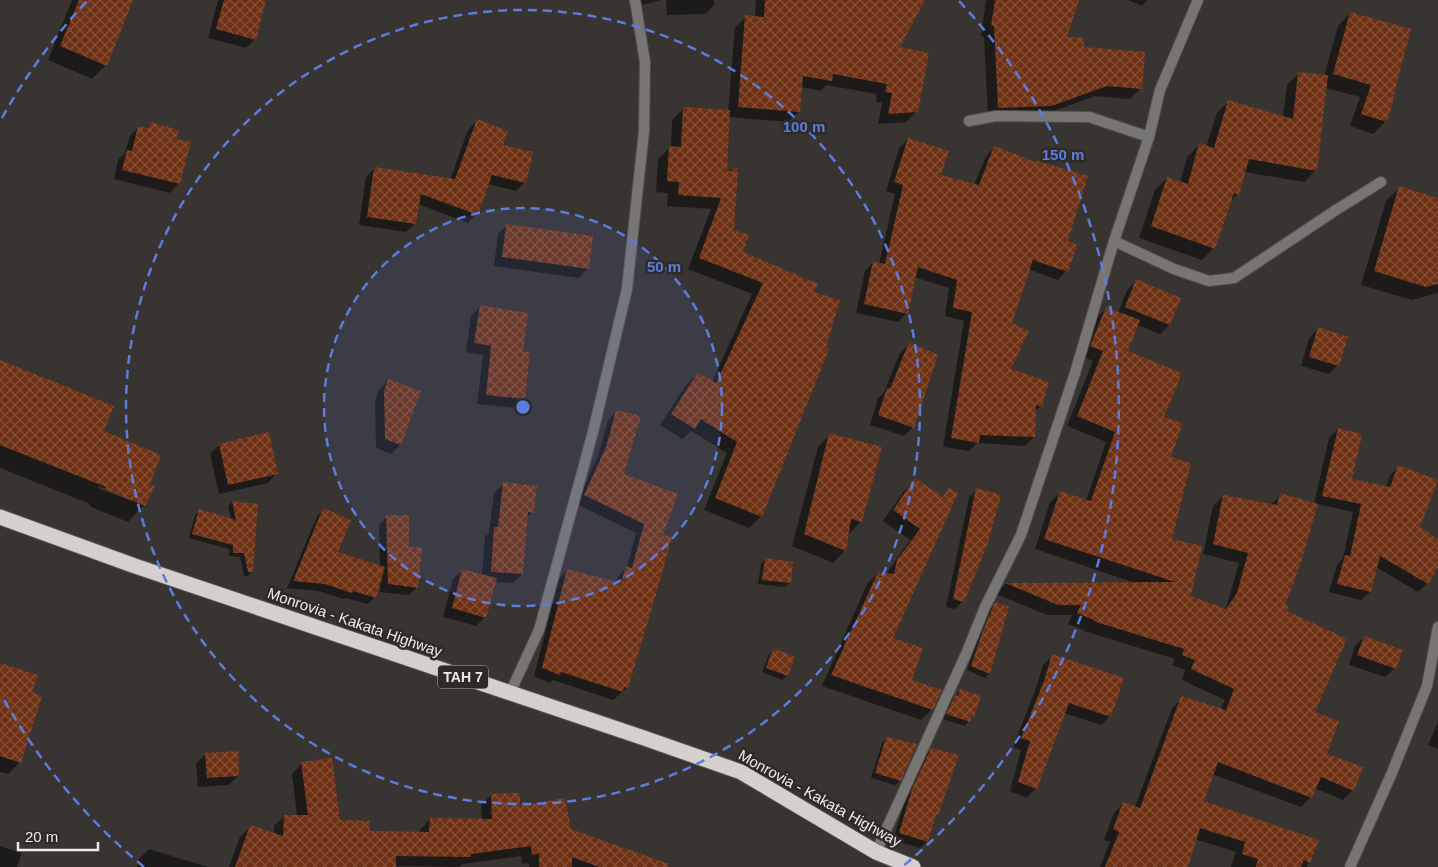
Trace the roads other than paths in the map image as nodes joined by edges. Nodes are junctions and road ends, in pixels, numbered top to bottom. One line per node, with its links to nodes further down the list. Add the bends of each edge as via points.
1 (635, 0): 9 (street, via 645,62 644,131 627,289 593,432 539,630)
2 (1198, 0): 4 (street, via 1160,90)
3 (968, 120): 4 (street, via 996,116 1089,117)
4 (1149, 137): 6 (street)
5 (1381, 182): 6 (street, via 1234,278 1209,281 1174,269)
6 (1114, 241): 10 (street, via 1021,536 985,607)
7 (0, 517): 9 (highway, Monrovia - Kakata Highway / TAH 7, via 135,566)
8 (1438, 627): 12 (street, via 1427,686)
9 (510, 692): 10 (highway, Monrovia - Kakata Highway / TAH 7, via 741,772)
10 (876, 852): 11 (highway, Monrovia - Kakata Highway / TAH 7)
11 (913, 867)
12 (1350, 867)

